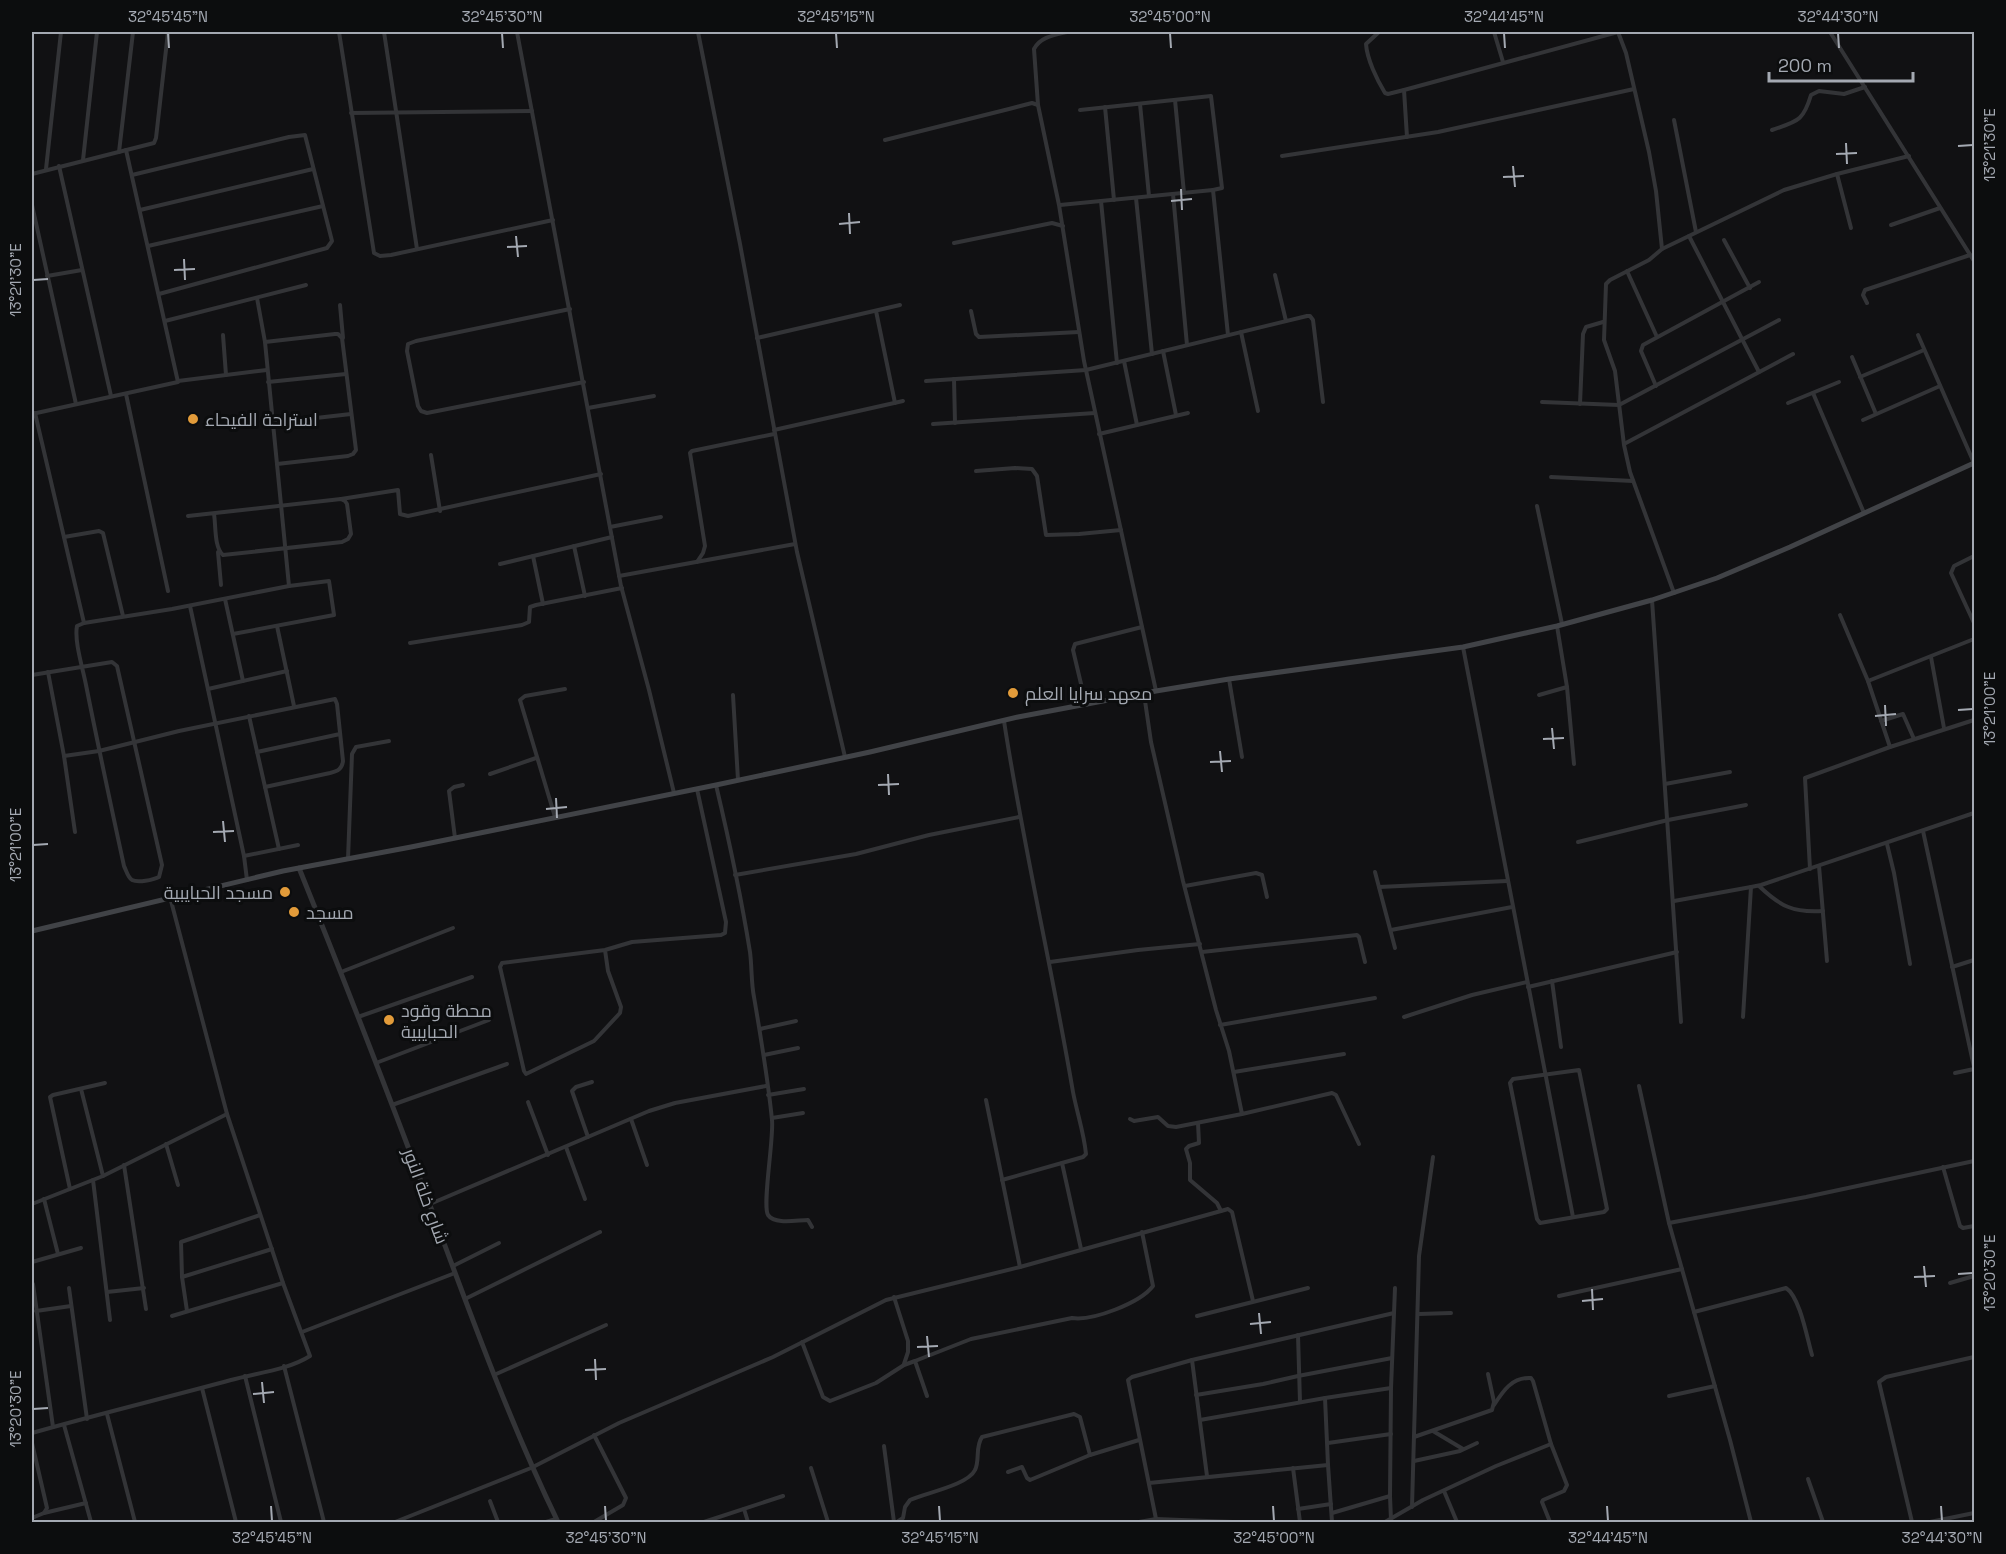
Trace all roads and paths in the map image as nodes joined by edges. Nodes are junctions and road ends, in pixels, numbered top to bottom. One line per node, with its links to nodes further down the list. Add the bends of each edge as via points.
1 (61, 32): 36 (street)
2 (97, 32): 34 (street)
3 (133, 32): 31 (street)
4 (168, 32): 30 (street, via 155,141)
5 (339, 32): 25 (street)
6 (384, 32): 24 (street)
7 (517, 32): 23 (street)
8 (698, 32): 92 (street)
9 (1067, 32): 20 (street, via 1046,38 1034,49)
10 (1379, 32): 17 (street, via 1366,46 1383,91 1388,94)
11 (1494, 32): 14 (street)
12 (1618, 32): 14 (street); 16 (street)
13 (1830, 32): 15 (street)
14 (1503, 62): 17 (street)
15 (1865, 87): 27 (street, via 1845,94 1819,91 1811,95 1804,115); 33 (street)
16 (1634, 89): 28 (street); 63 (street, via 1656,191)
17 (1404, 90): 28 (street)
18 (1175, 100): 19 (street); 41 (street, via 1211,96 1222,188); 42 (street)
19 (1140, 104): 21 (street); 44 (street)
20 (1038, 105): 29 (street, via 1032,103); 49 (street)
21 (1105, 107): 22 (street); 46 (street)
22 (1080, 110)
23 (532, 111): 24 (street); 53 (street)
24 (396, 112): 25 (street); 62 (street)
25 (351, 113): 62 (street, via 374,253 381,256)
26 (1674, 120): 57 (street)
27 (1772, 130)
28 (1407, 137): 32 (street)
29 (885, 140)
30 (126, 150): 31 (street); 40 (street)
31 (119, 152): 34 (street)
32 (1282, 156)
33 (1909, 156): 39 (street); 51 (street)
34 (84, 160): 35 (street)
35 (59, 166): 36 (street); 66 (street)
36 (46, 169): 38 (street)
37 (314, 169): 40 (street, via 307,138 302,135); 50 (street); 52 (street)
38 (32, 174)
39 (1837, 174): 56 (street); 57 (street, via 1784,190)
40 (132, 175): 52 (street)
41 (1213, 190): 42 (street); 89 (street)
42 (1184, 193): 43 (street)
43 (1173, 194): 44 (street); 96 (street)
44 (1149, 196): 45 (street)
45 (1136, 198): 46 (street); 99 (street)
46 (1114, 200): 47 (street)
47 (1101, 201): 49 (street); 103 (street)
48 (32, 205): 69 (street)
49 (1059, 205): 55 (street)
50 (323, 206): 61 (street); 73 (street, via 332,241 327,248)
51 (1940, 208): 54 (street); 64 (street)
52 (140, 210): 61 (street)
53 (553, 220): 62 (street); 79 (street)
54 (1891, 225)
55 (1063, 226): 60 (street, via 1052,222); 86 (street)
56 (1851, 228)
57 (1696, 232): 58 (street)
58 (1689, 236): 63 (street); 75 (street)
59 (1724, 240): 72 (street)
60 (954, 243)
61 (148, 246): 73 (street)
62 (417, 249)
63 (1662, 249): 67 (street)
64 (1970, 255): 65 (street); 76 (street, via 1865,290)
65 (1974, 261)
66 (82, 270): 69 (street); 120 (street)
67 (1627, 271): 85 (street, via 1606,284); 91 (street)
68 (1275, 275): 84 (street)
69 (47, 276): 126 (street)
70 (1759, 282): 72 (street)
71 (306, 285): 74 (street)
72 (1750, 288): 75 (street)
73 (159, 294): 83 (street)
74 (257, 298): 83 (street); 95 (street)
75 (1723, 303): 91 (street); 93 (street)
76 (1867, 303)
77 (340, 304): 94 (street)
78 (900, 305): 80 (street)
79 (570, 309): 114 (street); 114 (street, via 416,341 408,344 407,351 418,406 428,413)
80 (876, 311): 92 (street); 125 (street)
81 (971, 311): 86 (street, via 979,337)
82 (1779, 320): 93 (street)
83 (165, 321): 111 (street)
84 (1286, 321): 87 (street); 123 (street, via 1307,316 1313,320)
85 (1603, 322): 127 (street, via 1586,327 1583,334); 129 (street)
86 (1079, 332): 105 (street)
87 (1241, 332): 89 (street); 131 (street)
88 (223, 335): 108 (street)
89 (1228, 335): 96 (street)
90 (1918, 335): 97 (street)
91 (1657, 337): 116 (street, via 1643,345 1641,351)
92 (757, 338): 143 (street)
93 (1742, 340): 106 (street); 116 (street)
94 (344, 341): 95 (street, via 338,334); 107 (street)
95 (265, 342): 104 (street)
96 (1187, 345): 98 (street)
97 (1924, 350): 109 (street); 117 (street)
98 (1163, 351): 99 (street); 137 (street)
99 (1152, 354): 102 (street)
100 (1793, 354): 106 (street)
101 (1852, 357): 109 (street)
102 (1124, 361): 103 (street); 142 (street)
103 (1117, 363): 105 (street)
104 (267, 370): 108 (street); 113 (street)
105 (1086, 370): 110 (street); 132 (street)
106 (1759, 372): 145 (street)
107 (346, 374): 113 (street); 135 (street)
108 (226, 375): 111 (street)
109 (1860, 377): 136 (street)
110 (954, 379): 112 (street); 140 (street)
111 (178, 381): 119 (street)
112 (926, 381)
113 (268, 382): 139 (street)
114 (584, 382): 130 (street)
115 (1839, 382): 118 (street)
116 (1656, 386): 129 (street)
117 (1940, 386): 136 (street); 147 (street)
118 (1813, 393): 128 (street); 157 (street)
119 (126, 394): 120 (street); 177 (street)
120 (111, 396): 126 (street)
121 (654, 396): 130 (street)
122 (903, 401): 125 (street)
123 (1323, 402)
124 (1542, 402): 127 (street)
125 (895, 403): 143 (street)
126 (76, 404): 134 (street)
127 (1580, 404): 129 (street)
128 (1788, 404)
129 (1619, 405): 145 (street)
130 (588, 408): 150 (street)
131 (1258, 411)
132 (1095, 413): 140 (street); 144 (street)
133 (1188, 413): 137 (street)
134 (33, 414): 163 (street)
135 (351, 414): 139 (street); 148 (street, via 356,450 353,454)
136 (1876, 414): 138 (street)
137 (1176, 416): 142 (street)
138 (1863, 420)
139 (272, 423): 148 (street)
140 (955, 423): 141 (street)
141 (933, 424)
142 (1137, 425): 144 (street)
143 (774, 432): 165 (street); 171 (street, via 690,453 705,546)
144 (1100, 434): 162 (street)
145 (1624, 445): 152 (street)
146 (431, 455): 156 (street)
147 (1974, 463): 157 (main road)
148 (277, 464): 154 (street)
149 (975, 471): 162 (street, via 1032,469 1037,476 1046,535)
150 (602, 474): 156 (street); 161 (street)
151 (1551, 477): 152 (street)
152 (1633, 481): 178 (street)
153 (336, 500): 154 (street); 156 (street, via 398,490 403,516); 168 (street, via 347,504 351,534 348,539)
154 (281, 506): 158 (street); 168 (street)
155 (1537, 506): 188 (street)
156 (440, 511)
157 (1864, 513): 178 (main road)
158 (214, 514): 159 (street); 167 (street)
159 (188, 516)
160 (661, 516): 161 (street)
161 (610, 527): 164 (street)
162 (1121, 530): 190 (street)
163 (64, 537): 185 (street, via 103,533); 186 (street)
164 (612, 537): 166 (street); 173 (street)
165 (795, 544): 171 (street); 226 (street)
166 (574, 546): 169 (street); 179 (street)
167 (218, 548): 168 (street, via 225,555); 174 (street)
168 (286, 549): 175 (street)
169 (533, 556): 172 (street); 182 (street)
170 (1974, 556): 187 (street, via 1954,566 1951,573)
171 (697, 562): 173 (street)
172 (500, 564)
173 (619, 576): 176 (street)
174 (221, 585)
175 (289, 586): 180 (street); 189 (street, via 329,581 334,615)
176 (622, 588): 179 (street); 238 (street)
177 (168, 591)
178 (1674, 593): 181 (main road)
179 (585, 596): 182 (street)
180 (225, 599): 183 (street); 191 (street)
181 (1652, 600): 188 (main road); 233 (street)
182 (543, 604): 193 (street, via 530,607 529,622 522,625)
183 (190, 606): 185 (street); 204 (street)
184 (1840, 615): 202 (street)
185 (123, 616): 186 (street)
186 (84, 623): 196 (street, via 77,626 76,632)
187 (1974, 623)
188 (1559, 625): 194 (main road); 203 (street)
189 (277, 626): 191 (street); 197 (street)
190 (1142, 627): 206 (street); 210 (street, via 1075,644 1073,650)
191 (232, 634): 201 (street)
192 (1974, 639): 195 (street)
193 (410, 643)
194 (1463, 647): 200 (main road); 259 (street)
195 (1931, 657): 202 (street); 217 (street)
196 (82, 666): 198 (street); 221 (street, via 110,661 117,666); 223 (street)
197 (287, 671): 201 (street); 211 (street)
198 (48, 672): 199 (street); 225 (street)
199 (32, 675)
200 (1229, 679): 206 (main road); 227 (street)
201 (243, 681): 204 (street)
202 (1868, 681): 215 (street)
203 (1567, 687): 209 (street); 229 (street)
204 (208, 689): 216 (street)
205 (565, 689): 228 (street, via 521,698)
206 (1155, 691): 207 (main road)
207 (1144, 694): 210 (main road); 260 (street, via 1151,742)
208 (733, 695): 232 (street)
209 (1539, 695)
210 (1086, 705): 214 (main road)
211 (294, 706): 212 (street); 218 (street, via 335,699)
212 (249, 716): 216 (street); 224 (street)
213 (1974, 720): 217 (street)
214 (1004, 721): 226 (main road); 242 (street)
215 (1881, 721): 219 (street, via 1903,714); 222 (street)
216 (215, 724): 221 (street); 251 (street)
217 (1944, 728): 219 (street)
218 (340, 734): 224 (street); 236 (street, via 343,761 339,771)
219 (1914, 739): 222 (street)
220 (389, 741): 252 (street, via 356,747 352,754)
221 (134, 742): 223 (street); 223 (street, via 162,865 155,879 134,881 127,873)
222 (1890, 747): 255 (street, via 1805,778)
223 (99, 751): 225 (street)
224 (257, 752): 236 (street)
225 (64, 756): 245 (street)
226 (845, 757): 232 (main road)
227 (1242, 757)
228 (536, 758): 231 (street); 241 (street)
229 (1574, 764)
230 (1731, 772): 233 (street)
231 (490, 774)
232 (738, 780): 235 (main road)
233 (1665, 784): 243 (street)
234 (463, 785): 246 (street, via 449,791)
235 (716, 785): 237 (main road); 257 (street)
236 (265, 787): 250 (street)
237 (697, 789): 238 (main road); 274 (street, via 726,922 725,933 633,942)
238 (674, 793): 241 (main road)
239 (1746, 805): 243 (street)
240 (1974, 813): 244 (street)
241 (555, 817): 246 (main road)
242 (1019, 817): 257 (street, via 856,854); 279 (street)
243 (1668, 820): 247 (street); 266 (street)
244 (1923, 831): 248 (street); 282 (street)
245 (75, 832)
246 (455, 838): 252 (main road)
247 (1578, 842)
248 (1887, 844): 253 (street); 281 (street)
249 (298, 845): 250 (street)
250 (279, 849): 251 (street)
251 (244, 856): 258 (street)
252 (348, 859): 254 (main road)
253 (1819, 866): 255 (street); 268 (street)
254 (299, 868): 258 (main road); 283 (street, شارع خلة النور)
255 (1810, 869): 261 (street)
256 (1376, 872): 262 (street)
257 (735, 874): 295 (street)
258 (247, 881): 264 (main road)
259 (1507, 881): 262 (street); 267 (street)
260 (1185, 886): 265 (street, via 1256,873 1263,875); 272 (street)
261 (1759, 886): 263 (street); 268 (street, via 1788,907)
262 (1379, 887): 270 (street)
263 (1751, 887): 266 (street); 290 (street)
264 (170, 897): 271 (main road); 317 (street)
265 (1267, 897)
266 (1674, 901): 276 (street)
267 (1512, 907): 270 (street); 286 (street)
268 (1822, 910): 278 (street)
269 (453, 928): 283 (street)
270 (1391, 930): 273 (street)
271 (32, 931)
272 (1200, 944): 275 (street); 279 (street)
273 (1395, 948)
274 (605, 950): 274 (street, via 502,963 526,1074 594,1041 620,1013)
275 (1202, 952): 280 (street, via 1357,935); 294 (street)
276 (1677, 952): 285 (street); 293 (street)
277 (1974, 960): 282 (street)
278 (1827, 961)
279 (1050, 962): 330 (street, via 1086,1154)
280 (1365, 962)
281 (1910, 964)
282 (1952, 967): 302 (street)
283 (340, 972): 288 (street, شارع خلة النور)
284 (472, 977): 288 (street)
285 (1552, 981): 286 (street); 296 (street)
286 (1528, 984): 289 (street, via 1463,997); 305 (street)
287 (1375, 998): 294 (street)
288 (358, 1017): 300 (street, شارع خلة النور)
289 (1404, 1017)
290 (1743, 1017)
291 (489, 1020): 300 (street)
292 (796, 1021): 295 (street)
293 (1681, 1022)
294 (1220, 1025): 303 (street)
295 (760, 1029): 299 (street)
296 (1561, 1047)
297 (798, 1048): 299 (street)
298 (1344, 1054): 303 (street)
299 (764, 1055): 308 (street)
300 (376, 1063): 315 (street, شارع خلة النور)
301 (507, 1064): 315 (street)
302 (1974, 1068): 304 (street)
303 (1234, 1072): 318 (street)
304 (1955, 1073)
305 (1545, 1075): 345 (street); 345 (street, via 1580,1071 1607,1209); 345 (street, via 1511,1080 1514,1104 1538,1222)
306 (592, 1082): 323 (street, via 572,1091)
307 (105, 1083): 310 (street)
308 (766, 1086): 312 (street); 320 (street, via 675,1103)
309 (1640, 1086): 346 (street)
310 (81, 1089): 334 (street); 338 (street, via 50,1097)
311 (804, 1089): 312 (street)
312 (768, 1095): 319 (street)
313 (986, 1100): 336 (street)
314 (528, 1102): 327 (street)
315 (392, 1105): 342 (street, شارع خلة النور)
316 (802, 1113): 319 (street)
317 (227, 1114): 324 (street); 344 (street)
318 (1242, 1114): 322 (street); 325 (street, via 1332,1093)
319 (772, 1118): 347 (street, via 768,1215 776,1220 808,1220)
320 (631, 1119): 323 (street); 332 (street)
321 (1130, 1119): 322 (street, via 1158,1117 1171,1127)
322 (1198, 1123): 343 (street, via 1199,1143 1186,1149 1189,1178)
323 (588, 1137): 326 (street)
324 (166, 1144): 331 (street); 337 (street)
325 (1359, 1144)
326 (566, 1147): 327 (street); 340 (street)
327 (548, 1155): 342 (street)
328 (1433, 1157): 381 (street, via 1419,1256)
329 (1974, 1161): 333 (street)
330 (1062, 1163): 336 (street); 354 (street)
331 (124, 1165): 334 (street); 366 (street)
332 (647, 1165)
333 (1943, 1167): 346 (street); 348 (street, via 1960,1226)
334 (103, 1176): 335 (street)
335 (93, 1180): 338 (street); 369 (street)
336 (1002, 1180): 357 (street)
337 (178, 1185)
338 (70, 1189): 339 (street)
339 (44, 1199): 341 (street); 355 (street)
340 (585, 1199)
341 (32, 1204)
342 (429, 1205): 358 (street, شارع خلة النور)
343 (1221, 1210): 350 (street); 373 (street, via 1232,1212)
344 (260, 1215): 353 (street); 361 (street, via 181,1242)
345 (1573, 1217)
346 (1670, 1223): 359 (street)
347 (813, 1227)
348 (1974, 1227)
349 (600, 1232): 372 (street)
350 (1142, 1232): 354 (street); 393 (street, via 1153,1286 1131,1303 1082,1319 971,1338)
351 (499, 1243): 358 (street)
352 (81, 1248): 355 (street)
353 (272, 1249): 361 (street); 362 (street)
354 (1081, 1249): 357 (street)
355 (58, 1254): 356 (street)
356 (32, 1262)
357 (1020, 1267): 371 (street)
358 (453, 1269): 372 (street, شارع خلة النور); 386 (street)
359 (1682, 1269): 370 (street); 378 (street)
360 (1974, 1276): 363 (street)
361 (182, 1277): 377 (street)
362 (283, 1283): 377 (street); 386 (street)
363 (1950, 1283)
364 (33, 1284): 376 (street)
365 (69, 1288): 374 (street)
366 (144, 1288): 369 (street); 375 (street)
367 (1308, 1288): 373 (street)
368 (1395, 1288): 379 (street)
369 (107, 1292): 384 (street)
370 (1560, 1296)
371 (894, 1297): 388 (street); 394 (street, via 908,1341)
372 (464, 1299): 397 (street, شارع خلة النور)
373 (1253, 1301): 383 (street)
374 (71, 1306): 376 (street); 410 (street)
375 (146, 1309)
376 (36, 1311): 413 (street)
377 (187, 1311): 382 (street)
378 (1694, 1312): 389 (street, via 1786,1288 1798,1306); 400 (street)
379 (1394, 1313): 387 (street); 391 (street)
380 (1451, 1313): 381 (street)
381 (1419, 1314): 418 (street)
382 (171, 1316)
383 (1197, 1316)
384 (110, 1320)
385 (606, 1325): 397 (street)
386 (302, 1332): 395 (street, via 310,1356)
387 (1298, 1335): 392 (street); 399 (street)
388 (802, 1342): 394 (street, via 827,1400 876,1383); 417 (street)
389 (1812, 1355)
390 (1974, 1357): 476 (street, via 1886,1377 1879,1382)
391 (1392, 1359): 399 (street); 402 (street)
392 (1192, 1360): 403 (street); 419 (street, via 1129,1379)
393 (915, 1361): 394 (street); 404 (street)
394 (904, 1365)
395 (284, 1366): 398 (street); 457 (street)
396 (1488, 1374): 408 (street)
397 (494, 1375): 429 (street, شارع خلة النور)
398 (245, 1376): 401 (street); 456 (street)
399 (1298, 1376): 403 (street); 407 (street)
400 (1715, 1386): 405 (street); 474 (street)
401 (202, 1388): 409 (street); 455 (street)
402 (1391, 1388): 406 (street); 416 (street)
403 (1196, 1395): 411 (street)
404 (927, 1396)
405 (1669, 1396)
406 (1325, 1398): 407 (street); 421 (street)
407 (1300, 1402): 411 (street)
408 (1494, 1405): 414 (street, via 1489,1412); 423 (street, via 1510,1383 1531,1378)
409 (107, 1414): 410 (street); 454 (street)
410 (87, 1419): 412 (street)
411 (1200, 1420): 433 (street)
412 (64, 1425): 413 (street); 440 (street)
413 (53, 1427): 415 (street)
414 (1433, 1431): 418 (street); 425 (street)
415 (32, 1433)
416 (1391, 1434): 421 (street); 438 (street)
417 (594, 1435): 429 (street); 461 (street, via 626,1498 623,1505)
418 (1414, 1437): 427 (street)
419 (1139, 1440): 426 (street); 435 (street)
420 (32, 1443): 445 (street, via 47,1508)
421 (1328, 1443): 428 (street)
422 (1477, 1443): 425 (street)
423 (1551, 1444): 436 (street); 473 (street, via 1567,1485 1564,1491 1542,1502)
424 (884, 1446): 465 (street)
425 (1464, 1450): 427 (street)
426 (1090, 1455): 432 (street, via 1030,1480 1022,1467); 465 (street, via 1076,1414 982,1437 973,1474 910,1500 903,1518)
427 (1414, 1461): 442 (street)
428 (1328, 1465): 431 (street); 441 (street)
429 (531, 1468): 452 (street, شارع خلة النور); 458 (street)
430 (812, 1468): 464 (street)
431 (1293, 1468): 433 (street); 444 (street)
432 (1008, 1472)
433 (1207, 1476): 435 (street)
434 (1809, 1479): 475 (street)
435 (1149, 1483): 449 (street)
436 (1444, 1491): 442 (street); 472 (street)
437 (783, 1496): 443 (street)
438 (1390, 1496): 446 (street); 450 (street)
439 (490, 1501): 459 (street)
440 (86, 1503): 445 (street); 453 (street)
441 (1331, 1504): 444 (street); 446 (street)
442 (1412, 1507): 450 (street)
443 (744, 1509): 462 (street); 463 (street)
444 (1298, 1509): 469 (street)
445 (44, 1513): 448 (street)
446 (1332, 1513): 470 (street)
447 (1974, 1513): 451 (street)
448 (32, 1518)
449 (1156, 1519): 466 (street); 467 (street)
450 (1391, 1520): 471 (street)
451 (1953, 1520): 477 (street)
452 (557, 1521): 460 (street)
453 (91, 1522)
454 (135, 1522)
455 (236, 1522)
456 (281, 1522)
457 (324, 1522)
458 (395, 1522)
459 (498, 1522)
460 (546, 1522)
461 (594, 1522)
462 (704, 1522)
463 (748, 1522)
464 (828, 1522)
465 (896, 1522)
466 (1139, 1522)
467 (1174, 1522): 468 (street)
468 (1233, 1522)
469 (1300, 1522)
470 (1332, 1522)
471 (1385, 1522)
472 (1457, 1522)
473 (1550, 1522)
474 (1750, 1522)
475 (1823, 1522)
476 (1912, 1522)
477 (1930, 1522)

